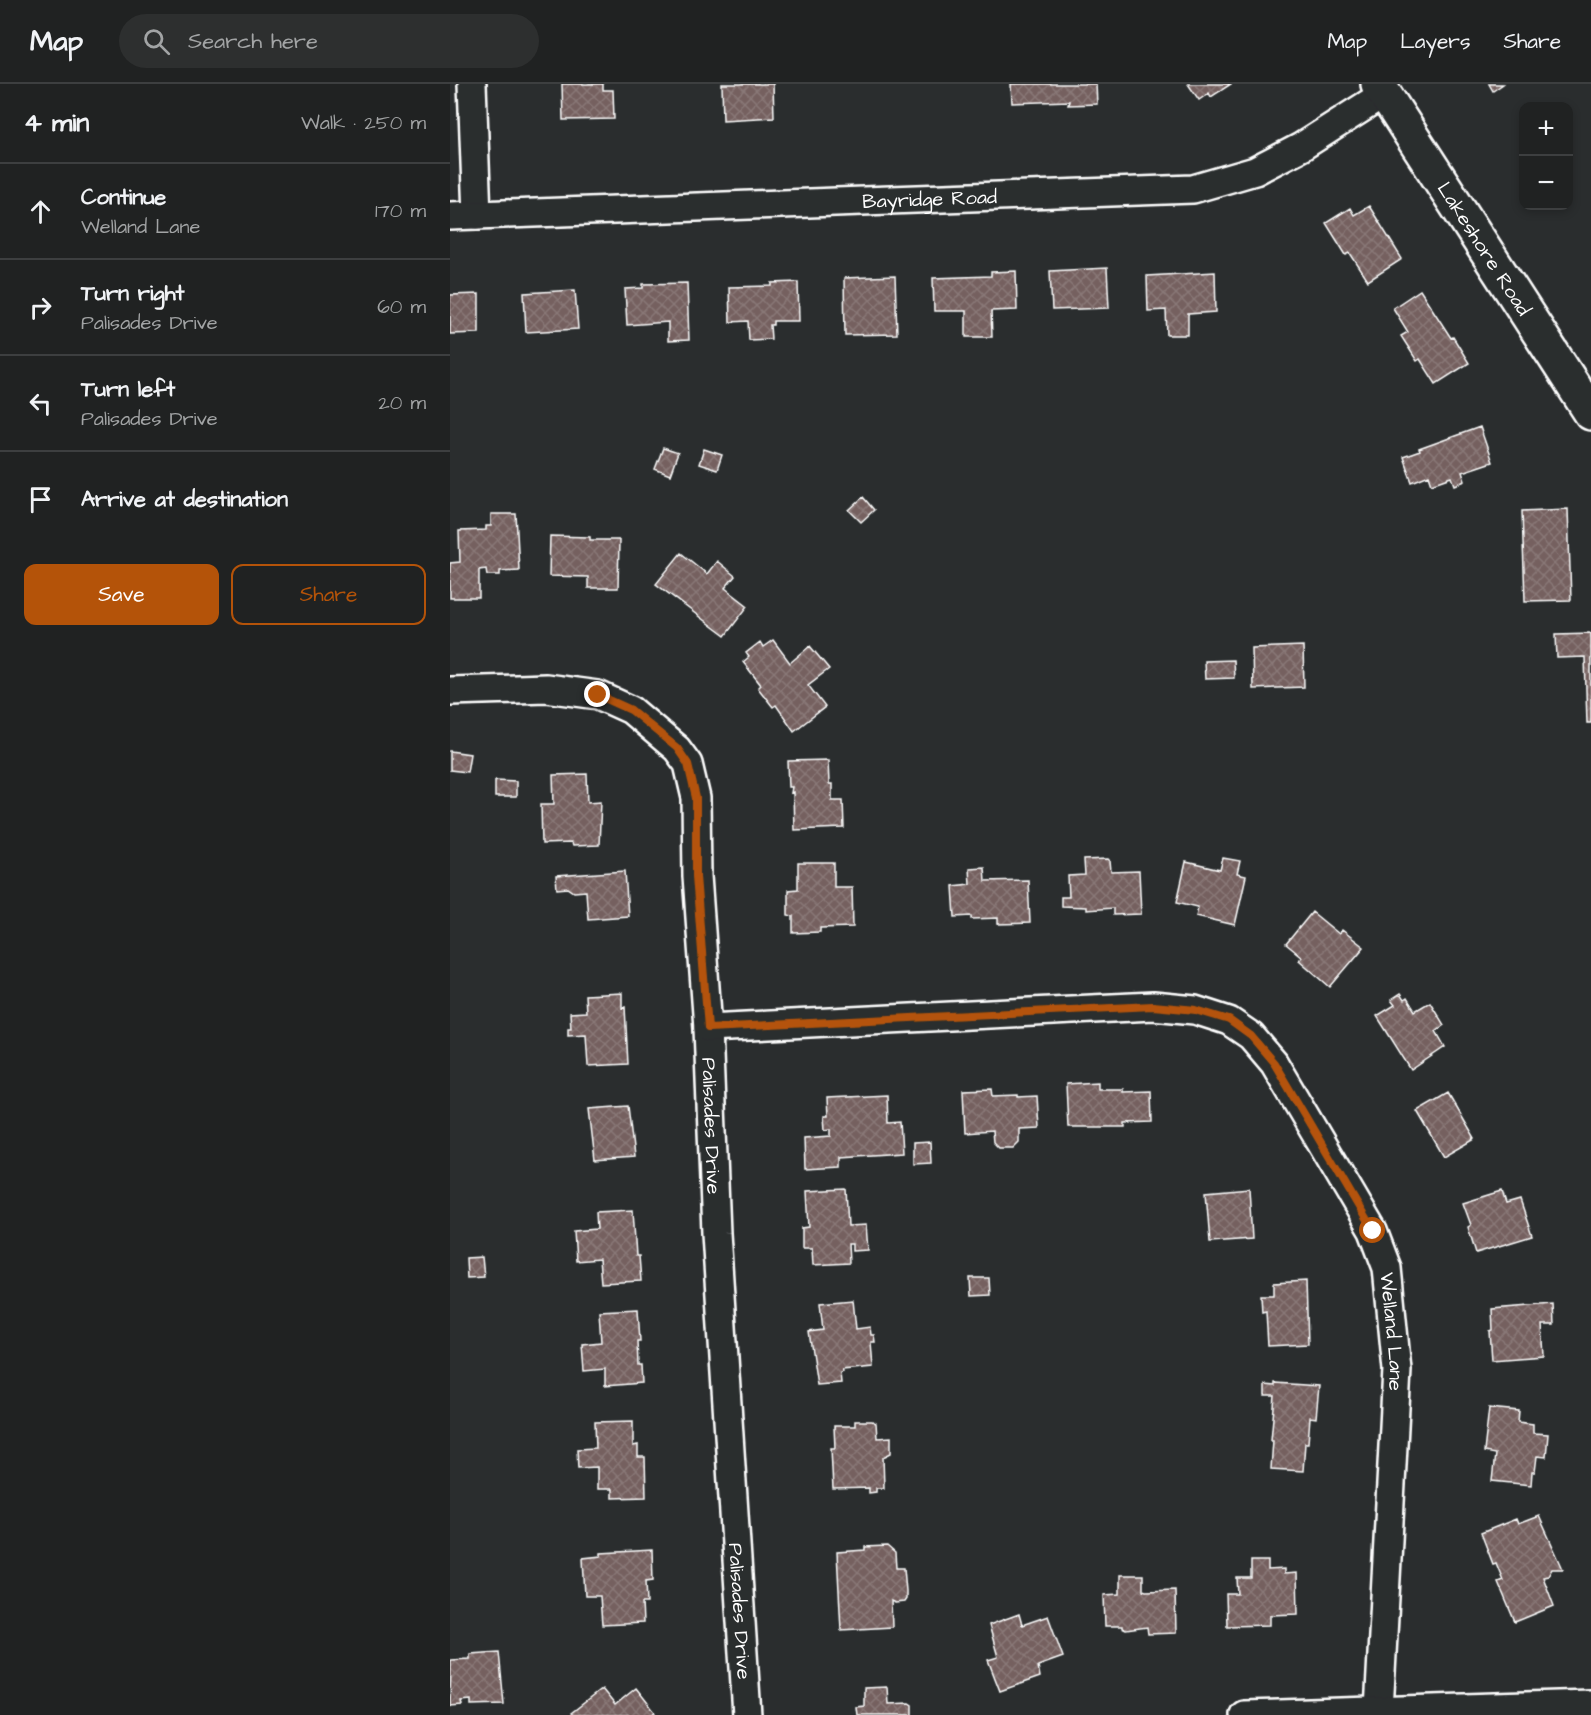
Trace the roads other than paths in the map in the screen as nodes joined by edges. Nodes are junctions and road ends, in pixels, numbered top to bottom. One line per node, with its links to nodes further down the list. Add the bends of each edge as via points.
1 (472, 84): 3 (street)
2 (1381, 89): 3 (street, Bayridge Road, via 1301,147 1255,171 1193,189); 5 (street, Lakeshore Road)
3 (477, 215): 4 (street, Bayridge Road)
4 (450, 216)
5 (1591, 413)
6 (450, 691): 7 (street, Palisades Drive, via 546,688 598,695 631,710 677,748 688,764 696,798 696,876)
7 (708, 1028): 9 (street, Welland Lane, via 1153,1006 1196,1010 1229,1020 1251,1036 1274,1063 1362,1211 1387,1268 1397,1370); 10 (street, Palisades Drive, via 716,1233)
8 (1591, 1704): 9 (street)
9 (1379, 1711): 11 (street)
10 (747, 1715)
11 (1245, 1715)

